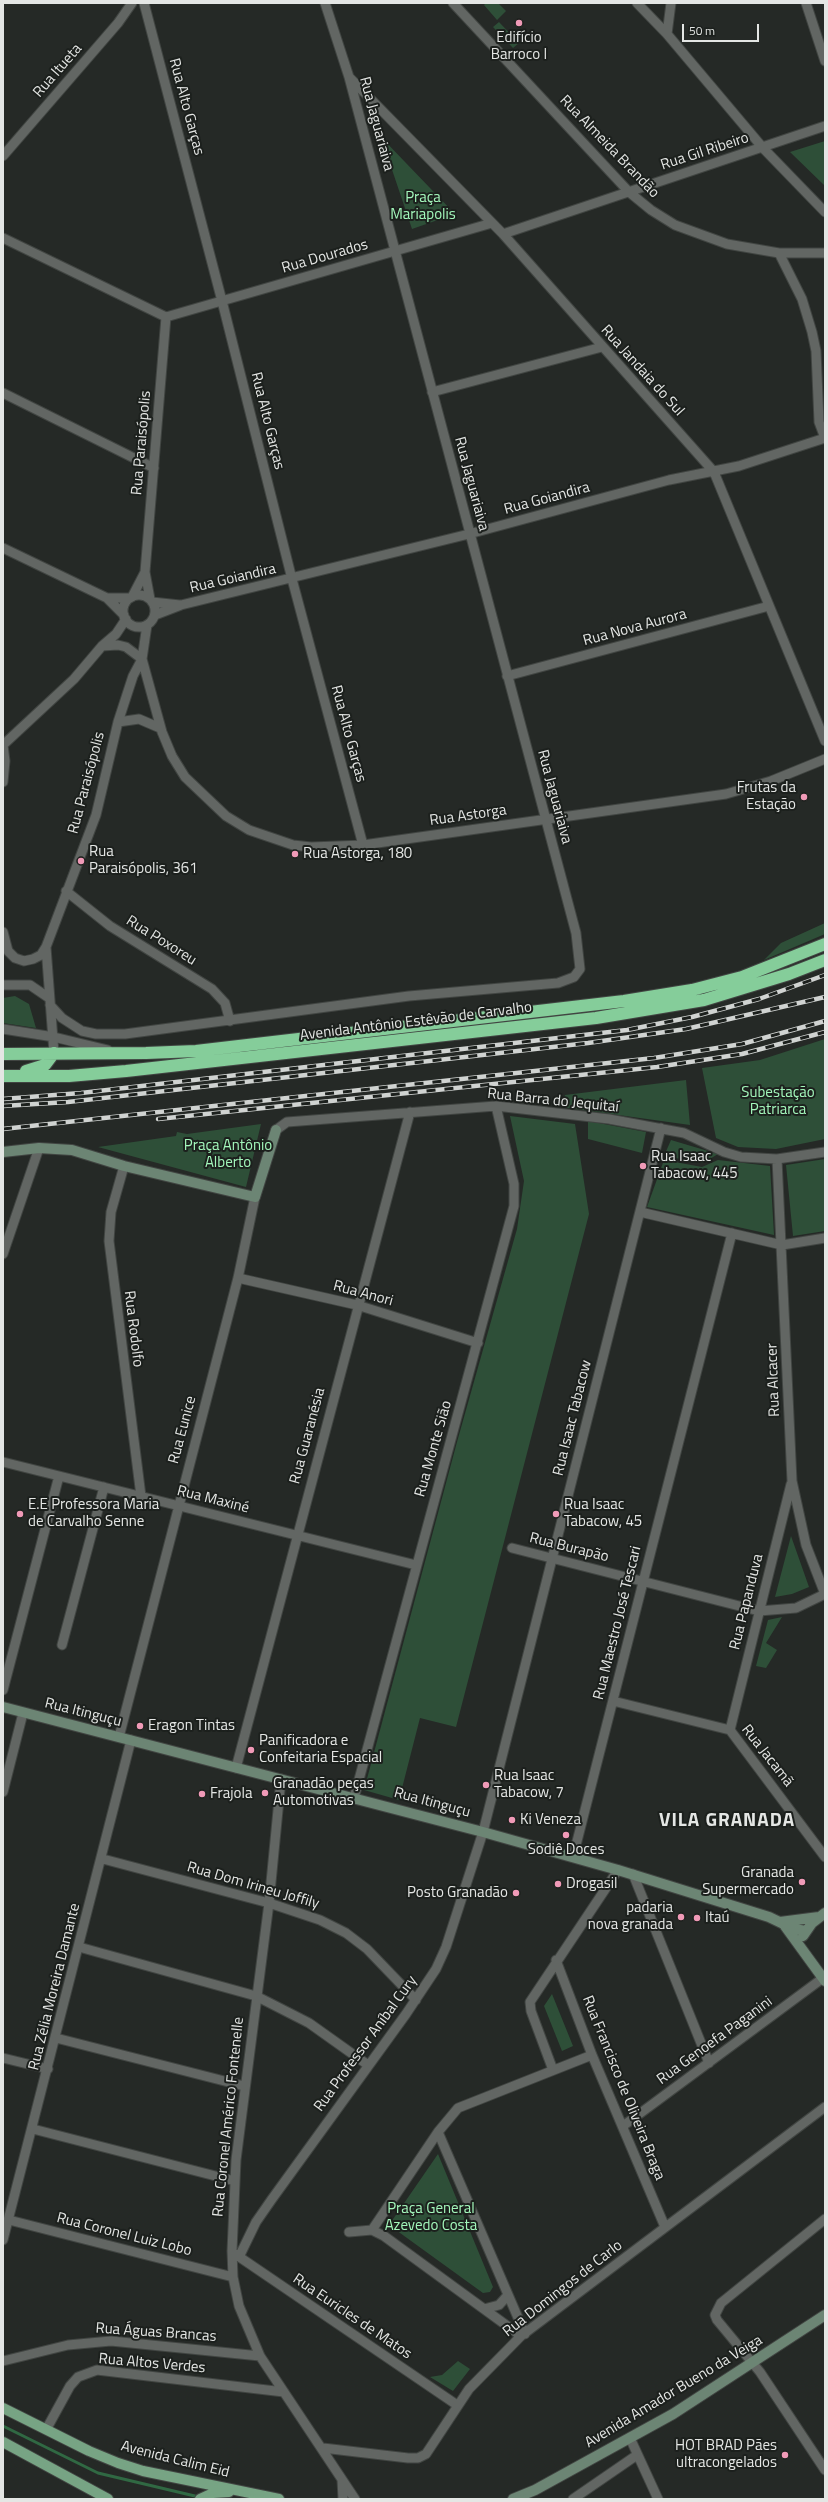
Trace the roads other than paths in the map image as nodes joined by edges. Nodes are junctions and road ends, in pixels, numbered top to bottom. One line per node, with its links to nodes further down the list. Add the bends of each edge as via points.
1 (132, 3): 13 (street, Rua Itueta)
2 (144, 3): 22 (street, Rua Alto Garças)
3 (325, 3): 10 (street, Rua Jaguariaiva)
4 (637, 3): 8 (street)
5 (671, 3): 8 (street)
6 (807, 4): 9 (street)
7 (459, 5): 14 (street, Rua Almeida Brandão)
8 (667, 34): 12 (street)
9 (825, 61)
10 (349, 76): 16 (street, Rua Jandaia do Sul); 19 (street, Rua Jaguariaiva)
11 (825, 126): 12 (street, Rua Gil Ribeiro)
12 (763, 148): 14 (street, Rua Gil Ribeiro); 15 (street)
13 (3, 156)
14 (629, 192): 17 (street, Rua Gil Ribeiro); 20 (street, Rua Almeida Brandão, via 651,210 675,224 727,244)
15 (825, 212)
16 (492, 223): 17 (street, Rua Jandaia do Sul); 19 (street, Rua Dourados)
17 (503, 234): 24 (street, Rua Jandaia do Sul)
18 (3, 238): 23 (street)
19 (394, 252): 22 (street, Rua Dourados); 25 (street, Rua Jaguariaiva)
20 (779, 253): 21 (street, Rua Almeida Brandão); 27 (street, via 802,299 812,332 816,351 819,422)
21 (825, 253)
22 (222, 301): 23 (street, Rua Dourados); 33 (street, Rua Alto Garças)
23 (166, 317): 28 (street, Rua Paraisópolis)
24 (602, 347): 25 (street); 29 (street, Rua Jandaia do Sul)
25 (432, 392): 30 (street, Rua Jaguariaiva)
26 (3, 393): 28 (street)
27 (825, 438): 29 (street, Rua Goiandira)
28 (154, 468): 32 (street, Rua Paraisópolis)
29 (714, 472): 30 (street, Rua Goiandira, via 669,480); 38 (street, Rua Jandaia do Sul)
30 (469, 534): 33 (street, Rua Goiandira); 44 (street, Rua Jaguariaiva)
31 (3, 548): 34 (street)
32 (145, 572): 35 (street, Rua Paraisópolis); 36 (street, Rua Paraisópolis)
33 (292, 579): 37 (street, Rua Goiandira); 52 (street, Rua Alto Garças)
34 (107, 598): 35 (street); 40 (street)
35 (131, 598): 36 (street, via 138,595); 40 (street, via 124,608)
36 (151, 600): 37 (street, Rua Goiandira); 39 (street)
37 (182, 605): 39 (street, Rua Goiandira)
38 (769, 606): 44 (street, Rua Nova Aurora); 47 (street, Rua Jandaia do Sul)
39 (155, 615): 41 (street)
40 (125, 617): 41 (street, via 132,625); 42 (street, via 116,634)
41 (146, 625): 43 (street, Rua Paraisópolis)
42 (102, 646): 43 (street, via 126,647); 48 (street, via 74,679)
43 (142, 659): 45 (street, Rua Paraisópolis, via 132,676); 46 (street, Rua Astorga)
44 (507, 676): 51 (street, Rua Jaguariaiva)
45 (118, 722): 46 (street, via 139,719); 53 (street, Rua Paraisópolis, via 96,815)
46 (160, 728): 52 (street, Rua Astorga, via 172,756 185,776 226,816 249,830 293,845)
47 (825, 741)
48 (3, 745): 50 (street)
49 (825, 759): 51 (street, Rua Astorga, via 771,781 726,794)
50 (3, 782)
51 (546, 820): 52 (street, Rua Astorga); 59 (street, Rua Jaguariaiva, via 576,933 581,964)
52 (363, 845)
53 (66, 892): 57 (street, Rua Paraisópolis); 62 (street, Rua Poxoreu, via 110,926 212,989 225,1003)
54 (3, 932): 56 (street)
55 (825, 944): 66 (highway, Avenida Antônio Estêvão de Carvalho, via 742,977 692,990 624,1001 196,1051)
56 (4, 945): 57 (street, via 15,958 24,961 37,957)
57 (46, 947): 61 (street)
58 (825, 960): 68 (highway, Avenida Antônio Estêvão de Carvalho, via 704,1000 624,1014 126,1071 69,1076)
59 (579, 974): 62 (street, Avenida Antônio Estêvão de Carvalho, via 558,983 409,996)
60 (3, 985): 61 (street, Avenida Antônio Estêvão de Carvalho, via 30,985 38,988)
61 (49, 1001): 62 (street, Avenida Antônio Estêvão de Carvalho, via 71,1025 96,1034 125,1034); 64 (street)
62 (230, 1021)
63 (3, 1029): 64 (street, Avenida Antônio Estêvão de Carvalho)
64 (54, 1036): 65 (street); 66 (street, Avenida Antônio Estêvão de Carvalho)
65 (54, 1053): 66 (highway, Avenida Antônio Estêvão de Carvalho); 67 (highway, Avenida Antônio Estêvão de Carvalho); 68 (highway, via 45,1065)
66 (117, 1053)
67 (3, 1054)
68 (3, 1076)
69 (496, 1106): 70 (street, Rua Barra do Jequitaí); 71 (street, Rua Barra do Jequitaí); 86 (street, Rua Monte Sião, via 514,1184 514,1206)
70 (410, 1112): 72 (street, Rua Barra do Jequitaí, via 287,1122); 85 (street, Rua Guaranésia)
71 (662, 1128): 76 (street, Rua Barra do Jequitaí, via 691,1135 731,1155); 79 (street, Rua Isaac Tabacow)
72 (276, 1130): 78 (main road, Rua Eunice)
73 (39, 1148): 74 (main road); 77 (main road, via 72,1150); 83 (street)
74 (3, 1152)
75 (825, 1152): 76 (street, Rua Barra do Jequitaí)
76 (776, 1159): 82 (street, Rua Alcacer)
77 (124, 1166): 78 (main road); 91 (street, Rua Rodolfo, via 111,1212 109,1241)
78 (255, 1197): 84 (street, Rua Eunice)
79 (640, 1212): 80 (street); 95 (street, Rua Isaac Tabacow)
80 (732, 1233): 82 (street); 97 (street, Rua Maestro José Tescari)
81 (825, 1238): 82 (street)
82 (782, 1245): 89 (street, Rua Alcacer)
83 (3, 1254)
84 (238, 1278): 85 (street, Rua Anori); 92 (street, Rua Eunice)
85 (357, 1305): 86 (street, Rua Anori); 93 (street, Rua Guaranésia)
86 (478, 1343): 96 (street, Rua Monte Sião)
87 (3, 1462): 88 (street, Rua Maxiné)
88 (59, 1476): 90 (street, Rua Maxiné); 101 (street)
89 (792, 1480): 98 (street, Rua Alcacer, via 806,1545); 99 (street, Rua Papanduva)
90 (104, 1487): 91 (street, Rua Maxiné); 100 (street)
91 (141, 1496): 92 (street, Rua Maxiné)
92 (178, 1505): 93 (street, Rua Maxiné); 106 (street, Rua Eunice)
93 (297, 1535): 96 (street, Rua Maxiné); 108 (street, Rua Guaranésia)
94 (512, 1548): 95 (street, Rua Burapão)
95 (552, 1558): 97 (street, Rua Burapão); 112 (street, Rua Isaac Tabacow)
96 (416, 1565): 111 (street, Rua Monte Sião)
97 (643, 1581): 99 (street, Rua Burapão); 102 (street, Rua Maestro José Tescari)
98 (825, 1594): 99 (street, Rua Burapão, via 796,1608)
99 (758, 1611): 105 (street, Rua Papanduva)
100 (62, 1645)
101 (3, 1690)
102 (612, 1701): 105 (street, Rua Jacamã); 113 (street, Rua Maestro José Tescari)
103 (3, 1707): 104 (main road, Rua Itinguçu)
104 (23, 1712): 106 (main road, Rua Itinguçu); 110 (street)
105 (730, 1730): 114 (street, Rua Jacamã)
106 (119, 1737): 107 (main road, Rua Itinguçu)
107 (131, 1740): 108 (main road, Rua Itinguçu); 115 (street, Rua Zélia Moreira Damante)
108 (236, 1768): 109 (main road, Rua Itinguçu)
109 (281, 1779): 111 (main road, Rua Itinguçu); 118 (street, Rua Coronel Américo Fontenelle)
110 (3, 1792)
111 (354, 1798): 112 (main road, Rua Itinguçu)
112 (483, 1832): 113 (main road, Rua Itinguçu); 127 (street, Rua Professor Aníbal Cury, via 446,1947 436,1969)
113 (572, 1857): 116 (main road, Rua Itinguçu)
114 (825, 1857)
115 (102, 1859): 118 (street, Rua Dom Irineu Joffily); 123 (street, Rua Zélia Moreira Damante)
116 (618, 1870): 117 (main road, Rua Itinguçu); 124 (street)
117 (633, 1874): 120 (main road, Rua Itinguçu); 131 (street)
118 (269, 1903): 126 (street, Rua Coronel Américo Fontenelle); 127 (street, Rua Dom Irineu Joffily, via 320,1920 346,1933 367,1948)
119 (822, 1915): 120 (main road); 121 (main road)
120 (780, 1922): 121 (main road, Rua Itinguçu, via 794,1929); 122 (main road)
121 (806, 1931): 122 (main road)
122 (799, 1944): 125 (main road)
123 (80, 1947): 126 (street); 128 (street, Rua Zélia Moreira Damante)
124 (556, 1960): 129 (street, Rua Francisco de Oliveira Braga); 134 (street, via 530,2002)
125 (824, 1979): 131 (street, Rua Genoefa Paganini)
126 (256, 1996): 132 (street, via 309,2023); 135 (street, Rua Coronel Américo Fontenelle)
127 (416, 2000): 132 (street, Rua Professor Aníbal Cury)
128 (56, 2038): 133 (street, Rua Zélia Moreira Damante); 135 (street)
129 (592, 2055): 134 (street); 137 (street, Rua Francisco de Oliveira Braga)
130 (3, 2058): 133 (street)
131 (709, 2062): 137 (street, Rua Genoefa Paganini)
132 (368, 2065): 148 (street, Rua Professor Aníbal Cury, via 256,2222)
133 (48, 2070): 138 (street, Rua Zélia Moreira Damante)
134 (553, 2070): 139 (street, via 462,2105 453,2112)
135 (244, 2086): 140 (street, Rua Coronel Américo Fontenelle)
136 (825, 2107): 143 (street, Rua Domingos de Carlo)
137 (623, 2126): 143 (street, Rua Francisco de Oliveira Braga)
138 (33, 2129): 140 (street); 142 (street, Rua Zélia Moreira Damante)
139 (438, 2132): 144 (street); 150 (street)
140 (235, 2181): 147 (street, Rua Coronel Américo Fontenelle)
141 (825, 2219): 156 (street, via 721,2303 717,2309 717,2320)
142 (9, 2220): 146 (street, Rua Zélia Moreira Damante); 149 (street, Rua Coronel Luiz Lobo)
143 (665, 2227): 153 (street, Rua Domingos de Carlo)
144 (372, 2230): 145 (street); 151 (street, via 384,2236)
145 (349, 2232)
146 (3, 2240)
147 (232, 2251): 148 (street, Rua Euricles de Matos); 149 (street, Rua Coronel Américo Fontenelle)
148 (239, 2257): 158 (street, Rua Euricles de Matos)
149 (233, 2277): 154 (street, Rua Coronel Américo Fontenelle, via 239,2306)
150 (508, 2295): 151 (street, via 499,2305); 153 (street)
151 (484, 2309): 153 (street)
152 (825, 2315): 156 (main road, Avenida Amador Bueno da Veiga)
153 (523, 2335): 158 (street, Rua Domingos de Carlo, via 480,2375)
154 (260, 2356): 155 (street, Rua Águas Brancas, via 112,2341 68,2344); 157 (street, Rua Coronel Américo Fontenelle)
155 (3, 2361)
156 (752, 2364): 161 (main road, Avenida Amador Bueno da Veiga); 165 (street)
157 (284, 2392): 160 (street, Rua Altos Verdes, via 97,2370 78,2377 70,2386); 163 (street, Rua Coronel Américo Fontenelle)
158 (457, 2405): 163 (street, Rua Domingos de Carlo, via 431,2448 418,2458)
159 (3, 2408): 160 (main road, Avenida Calim Eid)
160 (47, 2428): 168 (main road, Avenida Calim Eid, via 89,2451 124,2465)
161 (630, 2438): 164 (street); 167 (main road, Avenida Amador Bueno da Veiga)
162 (3, 2442): 169 (main road)
163 (323, 2448): 166 (street, Rua Coronel Américo Fontenelle)
164 (637, 2455): 176 (street); 177 (street)
165 (825, 2470)
166 (341, 2477): 172 (street, Rua Coronel Américo Fontenelle); 173 (street, Rua Coronel Américo Fontenelle)
167 (535, 2490): 174 (main road, Avenida Amador Bueno da Veiga); 175 (main road, Avenida Amador Bueno da Veiga)
168 (240, 2491): 170 (main road, via 213,2493); 171 (main road, Avenida Calim Eid)
169 (108, 2499)
170 (200, 2499)
171 (279, 2499)
172 (343, 2499)
173 (355, 2499)
174 (513, 2499)
175 (525, 2499)
176 (573, 2499)
177 (658, 2499)

